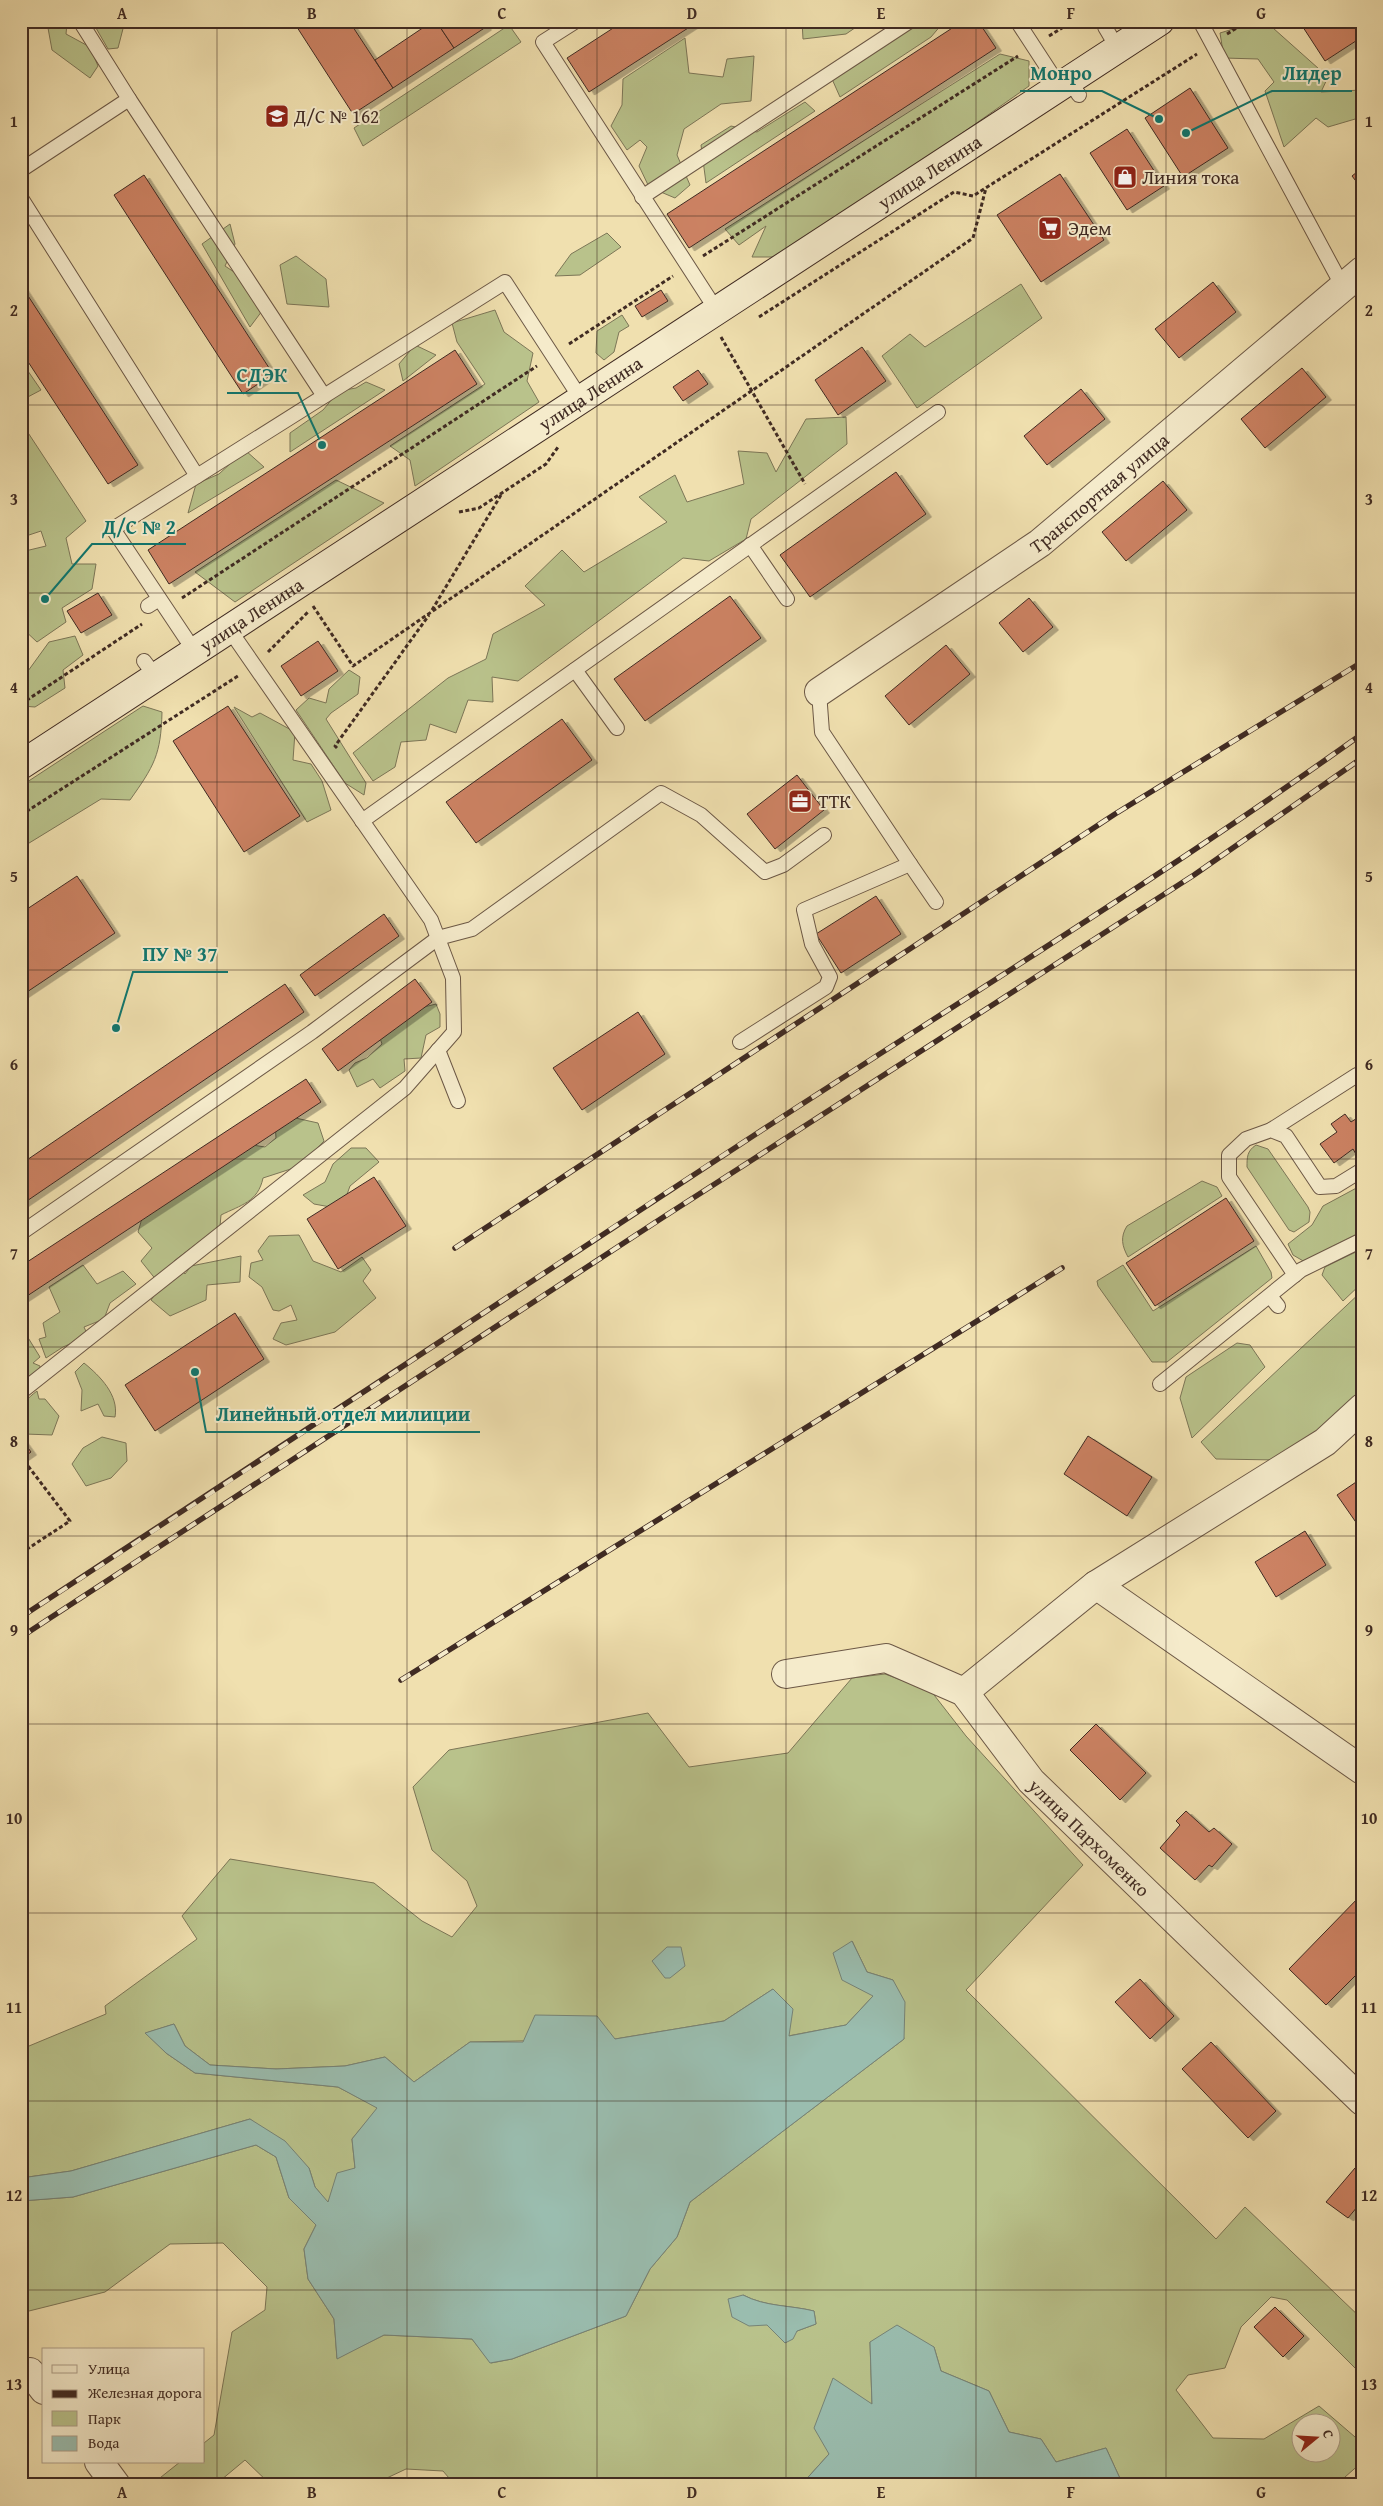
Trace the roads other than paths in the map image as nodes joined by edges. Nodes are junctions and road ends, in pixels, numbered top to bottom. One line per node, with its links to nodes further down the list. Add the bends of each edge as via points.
1 (80, 21): 8 (lane)
2 (576, 21): 10 (lane, via 543,42)
3 (910, 21): 10 (lane)
4 (1017, 21): 7 (lane)
5 (1200, 21): 12 (lane)
6 (1152, 33): 7 (street, улица Ленина, via 1111,38)
7 (1069, 88): 13 (street, улица Ленина, via 988,144)
8 (129, 99): 9 (lane); 14 (lane)
9 (21, 170)
10 (642, 197): 13 (lane)
11 (21, 198): 17 (lane)
12 (1352, 279): 23 (street, Транспортная улица, via 1040,543)
13 (712, 313): 15 (street, улица Ленина)
14 (324, 396): 15 (lane, via 505,282); 17 (lane)
15 (581, 399): 20 (street, улица Ленина)
16 (938, 412): 18 (lane)
17 (197, 476): 21 (lane, via 113,529 154,602)
18 (750, 546): 19 (lane); 22 (lane)
19 (787, 598)
20 (229, 629): 21 (street, улица Ленина); 26 (lane)
21 (195, 652): 25 (street, улица Ленина, via 150,669)
22 (575, 670): 24 (lane); 26 (lane)
23 (819, 692): 28 (lane, via 822,732)
24 (617, 728)
25 (21, 765)
26 (362, 821): 30 (lane, via 431,920)
27 (824, 835): 30 (lane, via 783,865 765,872 701,816 661,793 472,929)
28 (910, 864): 29 (lane); 31 (lane, via 804,910 812,944 830,977 826,987)
29 (936, 902)
30 (438, 938): 32 (lane, via 452,978 454,1032); 37 (lane, via 312,1032)
31 (740, 1042)
32 (438, 1050): 34 (lane); 41 (lane, via 405,1088)
33 (1357, 1075): 35 (lane)
34 (458, 1101)
35 (1271, 1130): 36 (lane, via 1286,1136 1320,1187 1336,1186); 39 (lane, via 1246,1139 1229,1155 1229,1177)
36 (1362, 1170)
37 (21, 1233)
38 (1362, 1240): 39 (lane)
39 (1295, 1275): 40 (lane, via 1274,1301)
40 (1160, 1384)
41 (21, 1392)
42 (1362, 1408): 43 (street, via 1326,1442)
43 (1096, 1585): 45 (street); 46 (street)
44 (786, 1674): 45 (street, улица Пархоменко, via 886,1658)
45 (964, 1692): 47 (street, улица Пархоменко, via 1031,1780)
46 (1362, 1770)
47 (1362, 2100)
48 (21, 2374): 49 (street, via 30,2372)
49 (42, 2387)
50 (100, 2464): 51 (street)
51 (116, 2485)

